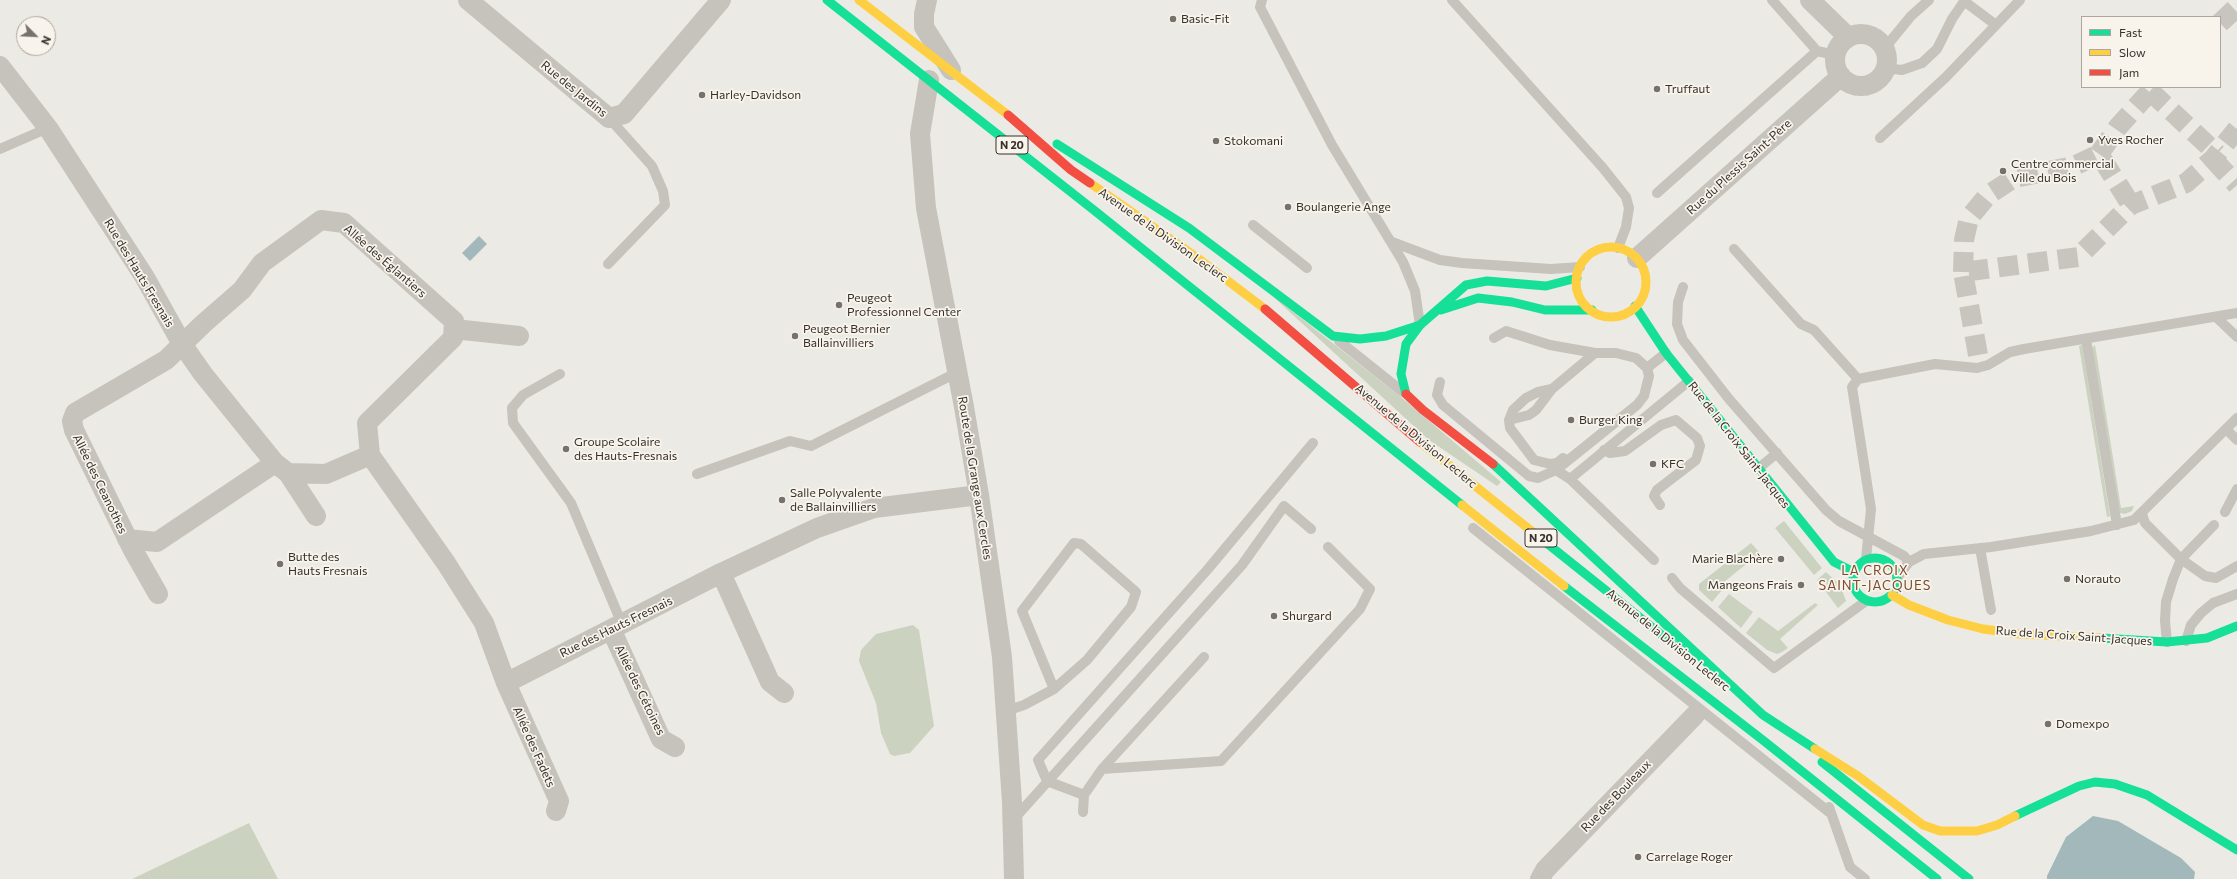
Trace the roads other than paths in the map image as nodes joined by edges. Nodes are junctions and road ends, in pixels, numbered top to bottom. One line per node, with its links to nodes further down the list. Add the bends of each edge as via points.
1 (468, 0): 22 (street, Rue des Jardins)
2 (720, 0): 22 (street, Rue des Jardins, via 624,114)
3 (827, 0): 21 (main road, Avenue de la Division Leclerc / N 20)
4 (859, 0): 19 (main road, Avenue de la Division Leclerc / N 20)
5 (927, 0): 19 (street, via 924,27)
6 (1262, 0): 29 (lane, via 1260,7 1332,145)
7 (1452, 0): 30 (lane, via 1626,197 1629,208 1626,227)
8 (1772, 0): 16 (lane)
9 (1810, 0): 14 (street)
10 (1929, 0): 15 (lane, via 1911,16)
11 (2020, 0): 13 (lane)
12 (1964, 1): 13 (lane); 18 (lane, via 1952,18 1937,49 1922,63 1902,70)
13 (1996, 25): 25 (lane, via 1946,77)
14 (1848, 38): 15 (street, via 1856,35 1868,36 1879,42); 16 (street)
15 (1884, 49): 18 (street)
16 (1826, 53): 20 (street, via 1835,63); 27 (lane)
17 (0, 66): 24 (street, Rue des Hauts Fresnais)
18 (1885, 68): 20 (street, via 1878,79 1863,86 1855,85)
19 (954, 75): 23 (main road, Avenue de la Division Leclerc / N 20)
20 (1841, 76): 32 (street, Rue du Plessis Saint-Père)
21 (929, 80): 54 (street, Route de la Grange aux Cercles, via 920,134 926,208); 76 (main road, Avenue de la Division Leclerc / N 20)
22 (609, 118): 33 (lane, via 652,166 663,190 665,205)
23 (1022, 126): 46 (main road, via 1079,157 1189,228); 113 (main road, Avenue de la Division Leclerc / N 20, via 1071,170 1284,323 1423,444)
24 (48, 128): 26 (lane); 50 (street, Rue des Hauts Fresnais, via 144,276)
25 (1880, 138)
26 (0, 149)
27 (1656, 193)
28 (1253, 225): 35 (lane)
29 (1392, 242): 34 (lane, via 1440,260 1462,263 1551,269); 43 (lane, via 1415,291)
30 (1618, 248): 32 (main road); 34 (main road, via 1603,248 1596,251 1584,260)
31 (1734, 249): 58 (lane, via 1801,324 1814,330)
32 (1637, 258): 38 (main road, via 1646,283 1641,300)
33 (608, 264)
34 (1580, 267): 36 (main road)
35 (1307, 268)
36 (1577, 278): 39 (main road, via 1580,296); 40 (main road, via 1546,286 1476,282 1466,285)
37 (1684, 287): 68 (lane, via 1678,302 1677,324 1682,340)
38 (1635, 306): 39 (main road, via 1619,315 1609,316); 52 (main road, Rue de la Croix Saint-Jacques)
39 (1592, 310): 40 (main road, via 1545,310 1512,302 1478,298)
40 (1434, 312): 43 (main road)
41 (2237, 313): 42 (lane)
42 (2216, 317): 47 (lane); 49 (lane)
43 (1420, 325): 46 (main road, via 1380,337 1360,339); 60 (main road, via 1406,344 1402,359 1401,374)
44 (454, 329): 45 (street); 50 (street, Allée des Églantiers, via 454,322 344,223 321,220 262,263 242,290); 69 (street, via 453,338 367,423)
45 (519, 336)
46 (1333, 336): 60 (lane)
47 (2237, 337)
48 (1494, 338): 51 (lane, via 1506,332 1550,345)
49 (2086, 339): 58 (lane, via 2010,352 1988,365 1977,368 1935,364); 83 (lane)
50 (182, 344): 70 (street, Rue des Hauts Fresnais, via 203,374); 86 (street, Allée des Ceanothes, via 166,360 75,413 72,421)
51 (1595, 353): 53 (lane, via 1616,353 1636,358); 59 (lane)
52 (1666, 353): 53 (lane); 56 (main road, Rue de la Croix Saint-Jacques)
53 (1647, 368): 61 (lane, via 1649,376 1644,396)
54 (958, 372): 73 (lane, via 811,446 790,441); 77 (street, Route de la Grange aux Cercles)
55 (560, 374): 104 (lane, via 523,395 512,408 513,423 571,503)
56 (1689, 381): 67 (lane); 71 (main road, Rue de la Croix Saint-Jacques)
57 (1440, 382): 72 (lane, via 1437,396 1443,405 1529,476 1538,478)
58 (1855, 383): 85 (lane, via 1871,509)
59 (1552, 389): 63 (lane, via 1536,410 1529,415); 63 (lane, via 1526,398 1513,410)
60 (1406, 394): 113 (main road, via 1498,467)
61 (1624, 415): 63 (lane, via 1607,422 1557,463 1550,464 1534,460 1510,428); 72 (lane)
62 (2237, 418): 64 (lane)
63 (1509, 420)
64 (2226, 429): 65 (lane); 80 (lane)
65 (2237, 440)
66 (1313, 443): 116 (lane, via 1208,569 1038,760)
67 (1604, 450): 74 (lane); 78 (lane, via 1610,453 1625,451 1661,425 1676,420 1697,438 1700,446 1696,460 1657,490 1654,496)
68 (1777, 453): 71 (lane); 85 (lane, via 1826,510 1839,521)
69 (370, 455): 70 (street, via 326,474); 108 (street, via 446,563 484,623)
70 (281, 468): 81 (street, Rue des Hauts Fresnais); 86 (street, Allée des Ceanothes, via 157,542)
71 (1759, 468): 94 (main road, Rue de la Croix Saint-Jacques, via 1834,562)
72 (1556, 470): 74 (lane)
73 (697, 474)
74 (1570, 479): 91 (lane)
75 (2237, 489): 79 (lane)
76 (1442, 490): 117 (main road, Avenue de la Division Leclerc / N 20); 121 (lane, via 1460,518)
77 (979, 495): 95 (street, Rue des Hauts Fresnais, via 874,508 818,528); 111 (street, Route de la Grange aux Cercles, via 1002,657)
78 (1660, 505)
79 (2225, 512)
80 (2142, 514): 83 (lane, via 2134,520); 90 (lane, via 2145,523)
81 (316, 516)
82 (2214, 524): 90 (lane)
83 (2117, 525): 88 (lane)
84 (1311, 529): 116 (lane, via 1284,506 1242,565)
85 (1870, 538): 89 (lane); 92 (lane, via 1904,556)
86 (127, 539): 98 (street, Allée des Ceanothes)
87 (1328, 547): 115 (lane, via 1370,589 1360,609 1221,761)
88 (1980, 548): 92 (lane, via 1924,554); 102 (lane)
89 (1866, 559): 94 (main road); 97 (main road, via 1877,557 1887,561 1894,568)
90 (2181, 559): 93 (lane, via 2205,576 2216,578); 106 (lane, via 2166,602)
91 (1654, 560)
92 (1909, 562): 97 (lane)
93 (2237, 566)
94 (1854, 572): 101 (main road, via 1853,587)
95 (721, 573): 104 (street, Rue des Hauts Fresnais); 110 (street, via 770,682)
96 (1672, 578): 101 (lane, via 1680,588 1774,668)
97 (1898, 578): 100 (main road)
98 (158, 594)
99 (2237, 594): 105 (lane, via 2213,604 2201,613 2191,624)
100 (1892, 595): 101 (main road, via 1884,601); 106 (main road, Rue de la Croix Saint-Jacques, via 1916,608 1948,620 1983,629 2027,635)
101 (1866, 601)
102 (1991, 610)
103 (2237, 626): 105 (main road, Rue de la Croix Saint-Jacques, via 2207,638)
104 (616, 627): 108 (street, Rue des Hauts Fresnais); 114 (street, Allée des Cétoines, via 661,738)
105 (2186, 641): 106 (main road, Rue de la Croix Saint-Jacques)
106 (2167, 642)
107 (1204, 657): 115 (lane)
108 (506, 683): 119 (street, Allée des Fadets, via 559,801)
109 (1054, 689): 109 (lane, via 1022,611 1074,543 1081,544 1136,592 1131,607 1087,660); 111 (lane, via 1024,705)
110 (784, 693)
111 (1006, 711): 122 (street, Route de la Grange aux Cercles)
112 (1695, 715): 125 (street, Rue des Bouleaux, via 1545,870)
113 (1763, 716): 123 (main road, via 1858,776 1923,825 1940,831 1959,832 1997,825 2079,786 2095,782 2115,784 2147,795); 128 (main road, Avenue de la Division Leclerc / N 20)
114 (675, 747)
115 (1102, 769): 118 (lane)
116 (1047, 781): 118 (lane); 122 (lane)
117 (1828, 793): 121 (lane); 127 (main road, Avenue de la Division Leclerc / N 20)
118 (1084, 795): 120 (lane)
119 (556, 811)
120 (1083, 812)
121 (1829, 812): 126 (lane, via 1850,868)
122 (1012, 820): 124 (street, Route de la Grange aux Cercles)
123 (2235, 847)
124 (1014, 879)
125 (1540, 879)
126 (1865, 879)
127 (1937, 879)
128 (1969, 879)

